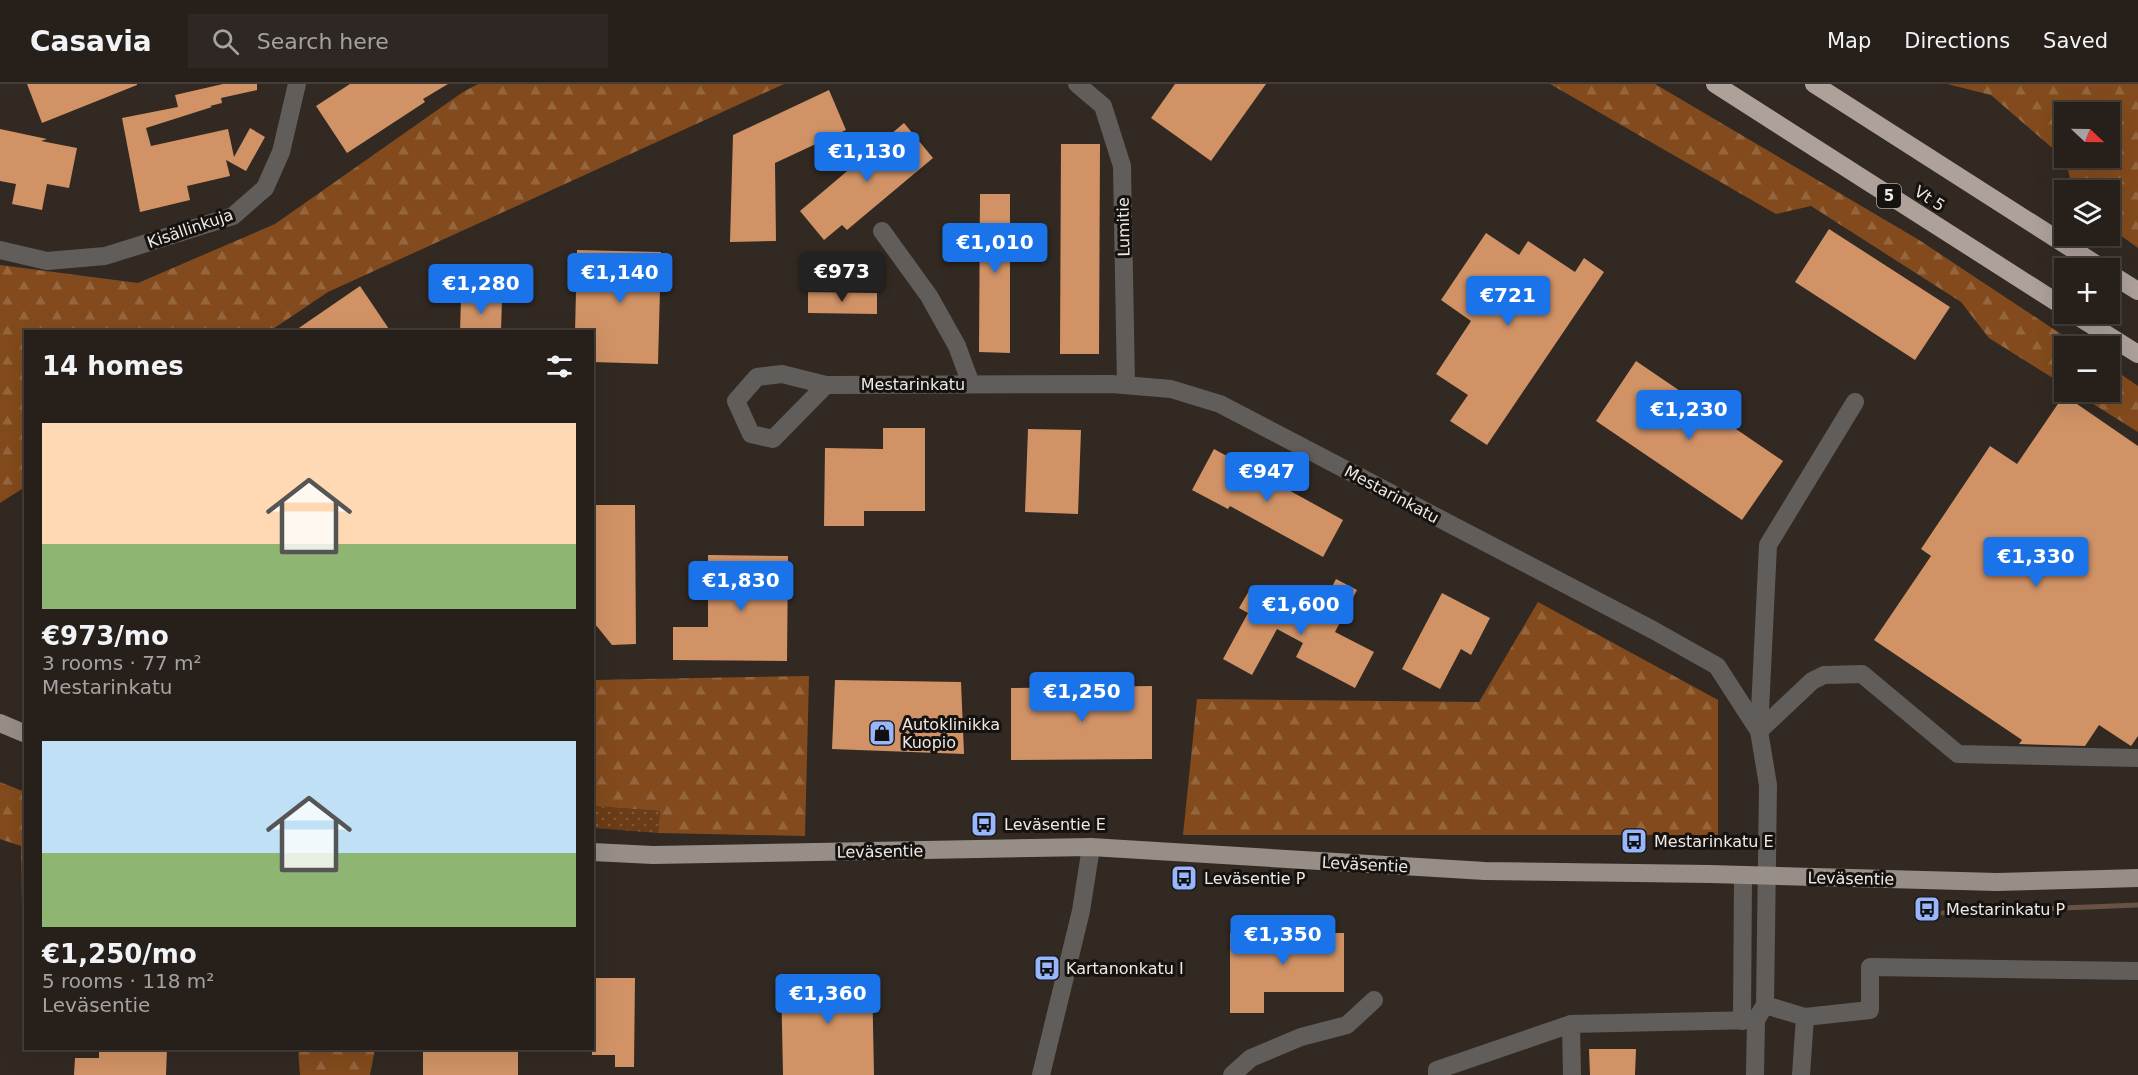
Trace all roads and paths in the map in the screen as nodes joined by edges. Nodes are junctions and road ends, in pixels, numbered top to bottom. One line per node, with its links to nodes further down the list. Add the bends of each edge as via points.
1 (297, 84): 6 (street, Kisällinkuja, via 281,152 265,188 233,216 105,256 47,261)
2 (1077, 84): 15 (street, Lumitie, via 1103,106 1122,166)
3 (1715, 84): 10 (highway, Vt 5 / 5)
4 (1814, 84): 7 (highway, Vt 5)
5 (882, 231): 13 (street, via 929,296 957,346)
6 (0, 250)
7 (2086, 258)
8 (2120, 280): 9 (highway)
9 (2138, 291)
10 (2054, 301)
11 (2090, 324): 12 (highway)
12 (2138, 354)
13 (971, 384): 14 (street, Mestarinkatu); 15 (street, Mestarinkatu)
14 (826, 385): 14 (street, Mestarinkatu, via 782,374 757,377 736,401 751,434 772,439)
15 (1126, 385): 18 (street, Mestarinkatu, via 1172,389 1221,404 1653,630 1717,666)
16 (1855, 402): 18 (street, via 1768,545)
17 (0, 723): 19 (main road)
18 (1759, 731): 20 (street, via 1812,681 1824,675 1862,674 1958,754); 24 (street, Mestarinkatu, via 1768,785)
19 (24, 733)
20 (2138, 758)
21 (1091, 847): 22 (main road, Leväsentie, via 653,855); 23 (main road, Leväsentie, via 1485,871); 31 (street, via 1081,911)
22 (594, 852)
23 (1743, 876): 24 (main road, Leväsentie); 28 (street)
24 (1765, 876): 25 (main road, Leväsentie, via 1997,882); 28 (street, Mestarinkatu)
25 (2138, 878)
26 (2138, 971): 29 (street, via 1870,967 1870,1010)
27 (1374, 1000): 32 (street, via 1347,1025 1301,1037 1251,1058)
28 (1754, 1015): 29 (street); 30 (street); 35 (street)
29 (1805, 1017): 36 (street)
30 (1571, 1024): 33 (street, via 1437,1070); 34 (street)
31 (1041, 1075)
32 (1232, 1075)
33 (1437, 1075)
34 (1572, 1075)
35 (1755, 1075)
36 (1801, 1075)

